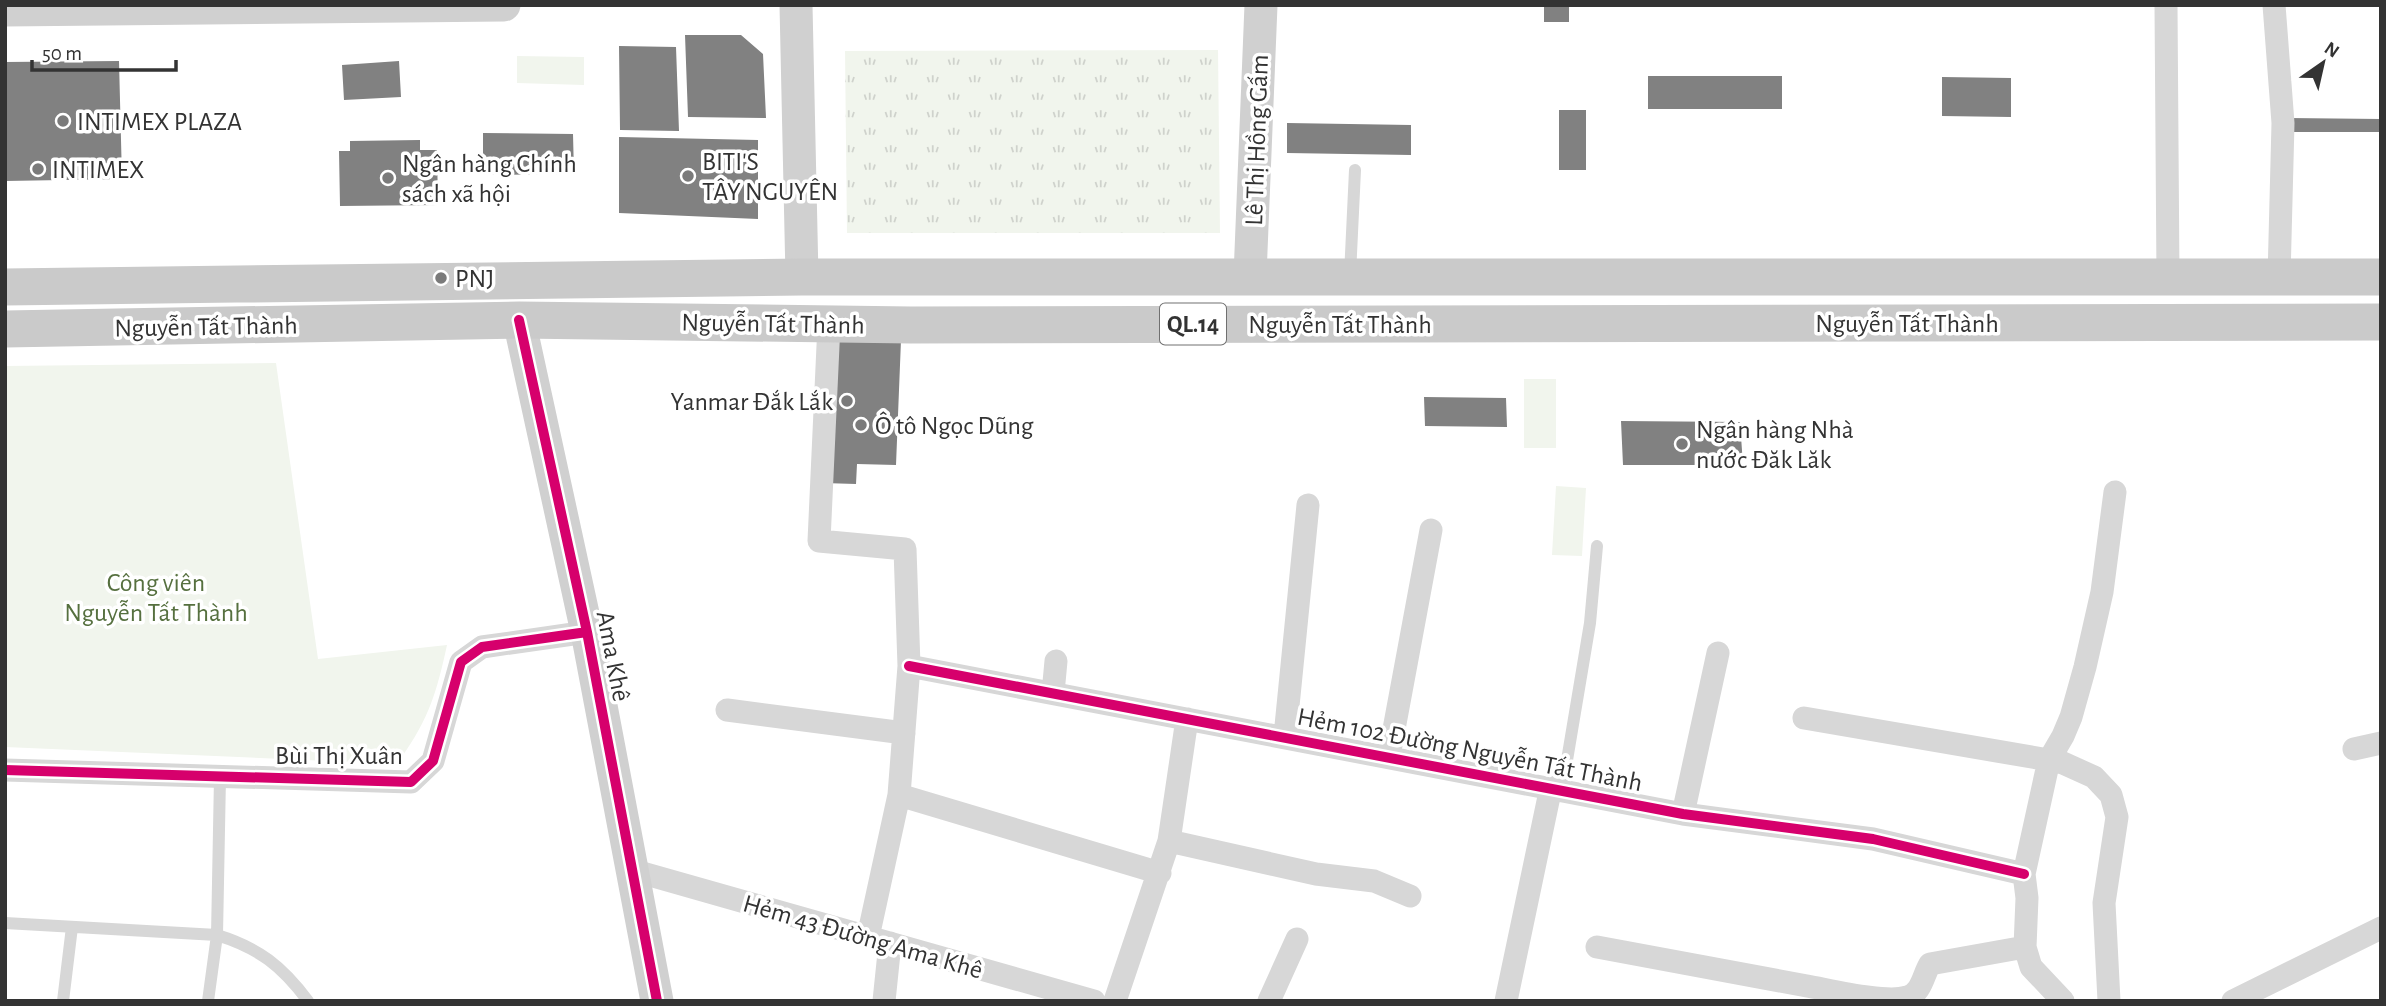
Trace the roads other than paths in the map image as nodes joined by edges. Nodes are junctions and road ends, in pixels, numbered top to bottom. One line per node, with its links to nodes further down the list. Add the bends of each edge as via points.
1 (504, 5): 6 (street)
2 (796, 5): 11 (street)
3 (1261, 5): 9 (street, Lê Thị Hồng Gấm)
4 (2166, 5): 13 (street)
5 (2274, 5): 14 (street, via 2283,123)
6 (303, 6): 7 (street)
7 (5, 10)
8 (1355, 170): 10 (lane)
9 (1250, 276): 10 (main road, Nguyễn Tất Thành / QL.14); 11 (main road, Nguyễn Tất Thành / QL.14)
10 (1350, 276): 13 (main road, Nguyễn Tất Thành / QL.14)
11 (802, 277): 15 (main road, Nguyễn Tất Thành / QL.14)
12 (2381, 277): 14 (main road, Nguyễn Tất Thành / QL.14)
13 (2168, 278): 14 (main road, Nguyễn Tất Thành / QL.14)
14 (2279, 278)
15 (518, 280): 16 (main road, Nguyễn Tất Thành / QL.14); 17 (main road)
16 (5, 287)
17 (519, 320): 19 (main road, Nguyễn Tất Thành / QL.14); 20 (main road, Nguyễn Tất Thành / QL.14); 25 (street, Ama Khê)
18 (2381, 322): 19 (main road, Nguyễn Tất Thành / QL.14)
19 (829, 324): 28 (street, via 819,541 905,549)
20 (5, 329)
21 (2115, 492): 38 (street, via 2102,592 2085,667 2071,717)
22 (1308, 505): 34 (street)
23 (1432, 530): 37 (street)
24 (1597, 546): 41 (lane, via 1590,623)
25 (586, 632): 40 (street, Bùi Thị Xuân, via 482,647 461,662 433,761 411,782); 45 (street, Ama Khê)
26 (1718, 653): 43 (street)
27 (1056, 661): 29 (street)
28 (909, 666): 29 (street, Hẻm 102 Đường Nguyễn Tất Thành); 33 (street)
29 (1053, 693): 32 (street, Hẻm 102 Đường Nguyễn Tất Thành)
30 (727, 710): 33 (street)
31 (1804, 718): 38 (street)
32 (1187, 719): 34 (street, Hẻm 102 Đường Nguyễn Tất Thành); 44 (street)
33 (904, 733): 42 (street)
34 (1285, 736): 37 (street, Hẻm 102 Đường Nguyễn Tất Thành)
35 (2381, 743): 36 (street)
36 (2354, 749)
37 (1389, 756): 41 (street, Hẻm 102 Đường Nguyễn Tất Thành)
38 (2049, 760): 47 (street); 68 (street, via 2094,777 2111,795 2117,817 2104,903)
39 (5, 770): 40 (street, Bùi Thị Xuân)
40 (220, 777): 52 (lane)
41 (1556, 788): 43 (street, Hẻm 102 Đường Nguyễn Tất Thành); 66 (street)
42 (899, 795): 46 (street); 53 (street)
43 (1684, 814): 47 (street, Hẻm 102 Đường Nguyễn Tất Thành, via 1873,839)
44 (1169, 841): 46 (street); 48 (street, via 1316,874 1374,881)
45 (632, 870): 53 (street, Hẻm 43 Đường Ama Khê); 61 (street, Ama Khê)
46 (1160, 873): 64 (street)
47 (2024, 874): 57 (street, via 2028,898)
48 (1410, 896)
49 (5, 923): 50 (lane)
50 (72, 927): 52 (lane); 58 (lane)
51 (2381, 928): 69 (street)
52 (217, 935): 59 (lane); 60 (lane, via 266,956)
53 (868, 937): 55 (street, Hẻm 43 Đường Ama Khê)
54 (1297, 939): 65 (street)
55 (890, 943): 62 (street); 63 (street, Hẻm 43 Đường Ama Khê)
56 (1597, 947): 57 (street, via 1891,999 1917,991 1930,964)
57 (2025, 947): 67 (street, via 2031,967)
58 (63, 1001)
59 (208, 1001)
60 (308, 1001)
61 (657, 1001)
62 (884, 1001)
63 (1094, 1001)
64 (1115, 1001)
65 (1269, 1001)
66 (1506, 1001)
67 (2063, 1001)
68 (2109, 1001)
69 (2233, 1001)

